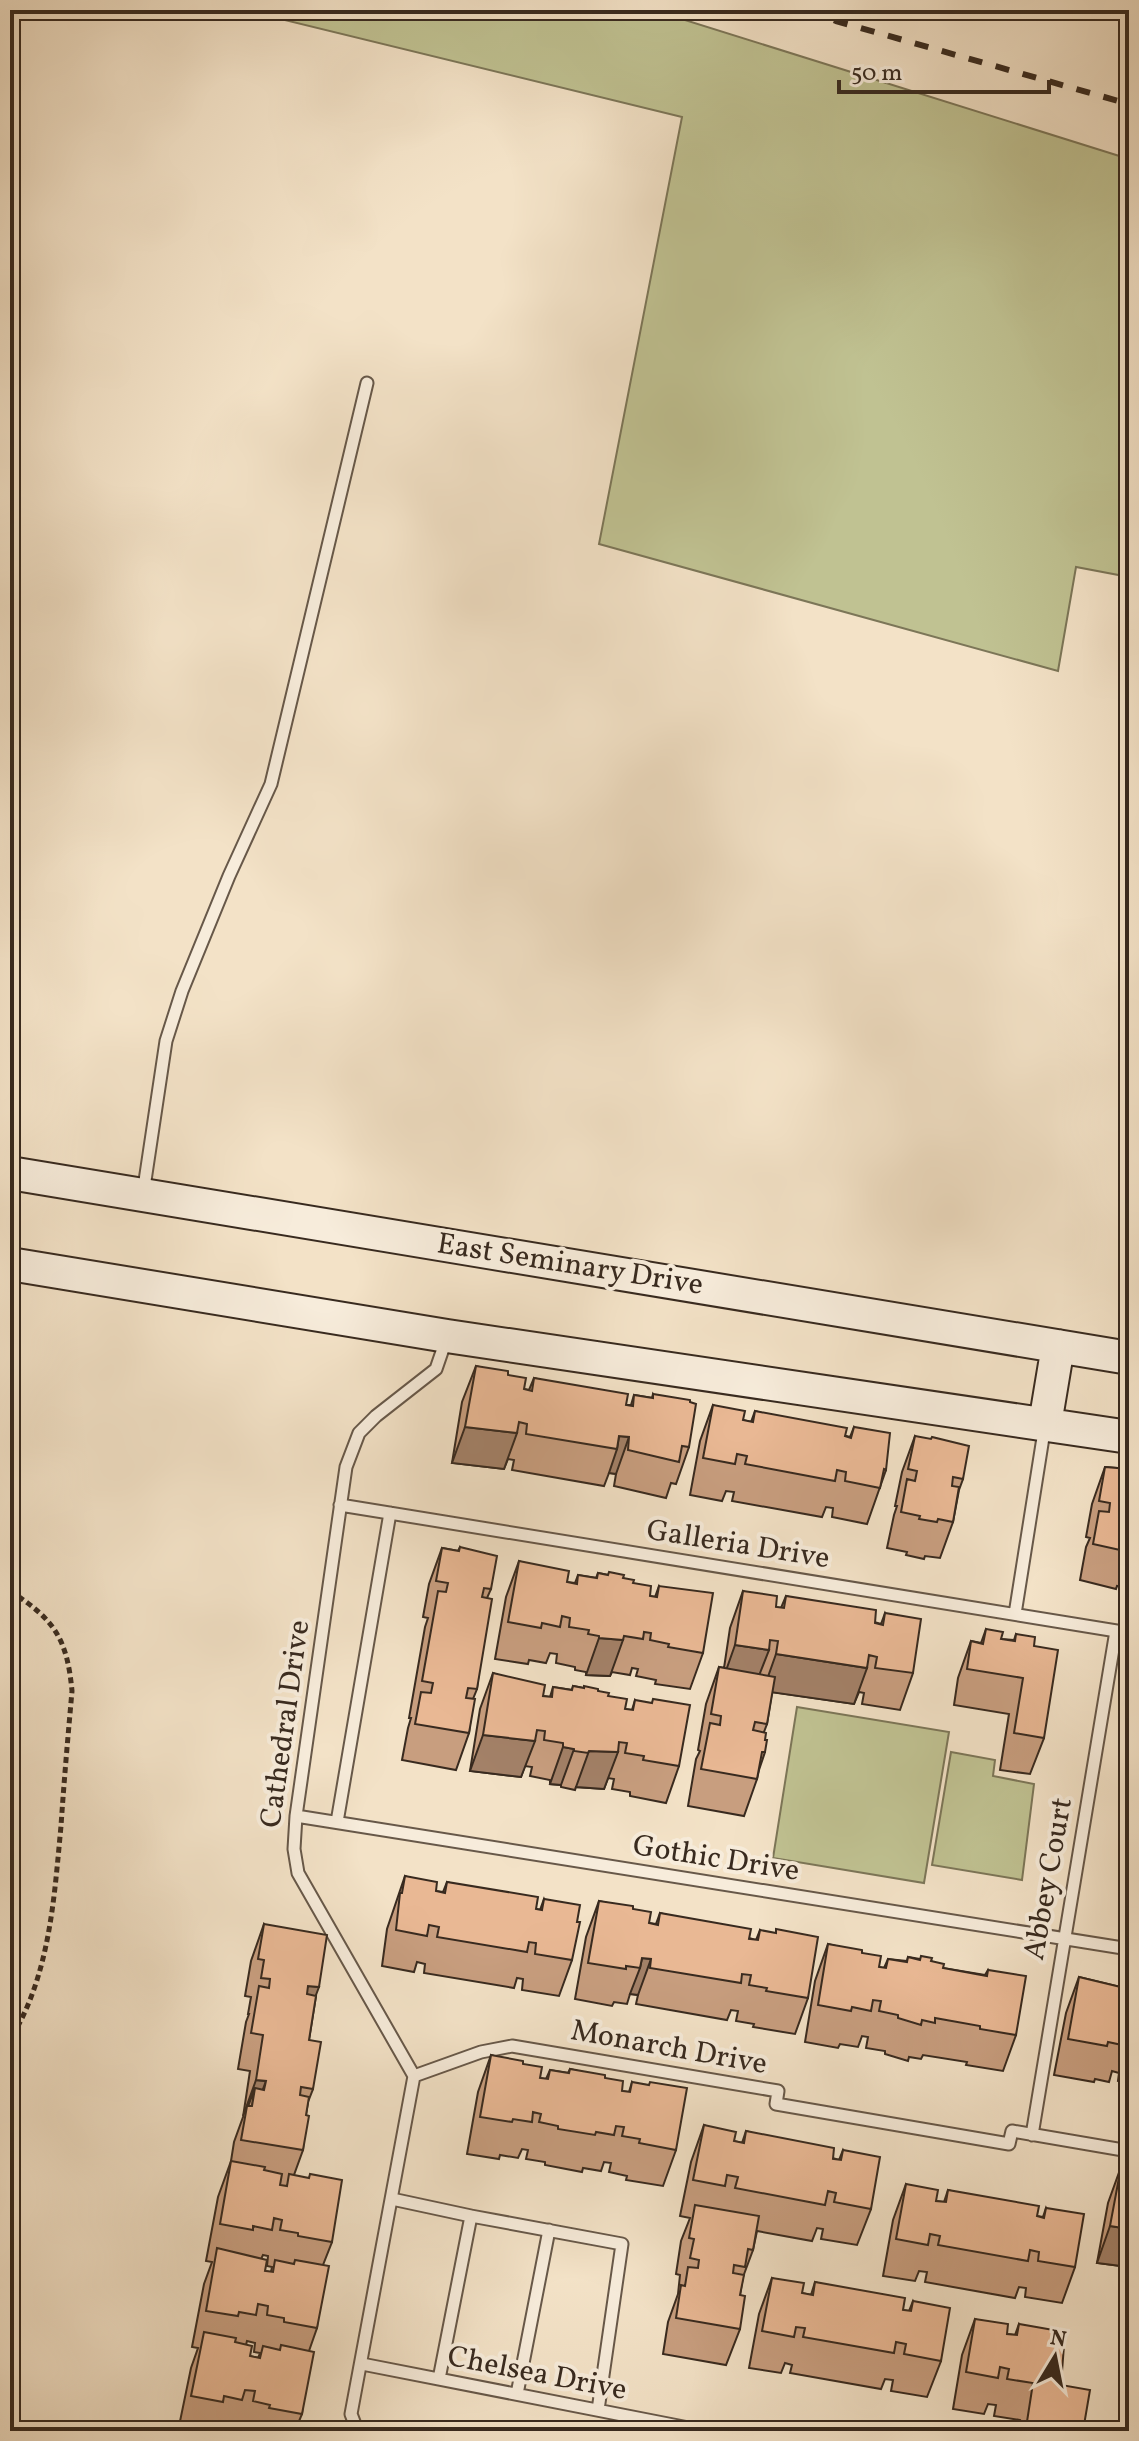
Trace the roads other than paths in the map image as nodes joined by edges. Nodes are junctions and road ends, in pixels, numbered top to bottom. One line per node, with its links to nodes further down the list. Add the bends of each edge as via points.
1 (367, 383): 3 (lane, via 271,784 182,991 166,1041)
2 (10, 1173): 3 (main road, East Seminary Drive)
3 (143, 1195): 6 (main road, East Seminary Drive)
4 (10, 1264): 5 (main road)
5 (447, 1336): 8 (main road); 10 (lane, Cathedral Drive, via 436,1369 359,1433)
6 (1058, 1346): 7 (main road, East Seminary Drive); 8 (main road)
7 (1129, 1358)
8 (1045, 1424): 9 (main road); 12 (lane)
9 (1129, 1437)
10 (340, 1505): 11 (lane, Galleria Drive); 15 (lane, Cathedral Drive)
11 (390, 1513): 12 (lane, Galleria Drive); 16 (lane)
12 (1015, 1614): 13 (lane, Galleria Drive)
13 (1116, 1631): 14 (lane, Galleria Drive); 17 (lane, Abbey Court)
14 (1129, 1633)
15 (296, 1816): 16 (lane, Gothic Drive); 19 (lane, Cathedral Drive, via 298,1873)
16 (337, 1822): 17 (lane, Gothic Drive)
17 (1063, 1939): 18 (lane, Gothic Drive); 20 (lane, Abbey Court)
18 (1129, 1949)
19 (414, 2076): 20 (lane, Monarch Drive, via 512,2046 778,2091 776,2104 1009,2144 1012,2131); 22 (lane)
20 (1032, 2135): 21 (lane, Monarch Drive)
21 (1129, 2151)
22 (392, 2199): 23 (lane); 25 (lane)
23 (471, 2216): 24 (lane); 26 (lane)
24 (549, 2230): 27 (lane); 28 (lane, via 622,2244)
25 (362, 2364): 26 (lane, Chelsea Drive); 30 (lane, via 351,2414 356,2427)
26 (439, 2379): 27 (lane, Chelsea Drive)
27 (517, 2394): 28 (lane, Chelsea Drive)
28 (598, 2410): 29 (lane, Chelsea Drive)
29 (641, 2425): 31 (lane, Chelsea Drive)
30 (365, 2431)
31 (704, 2431)

